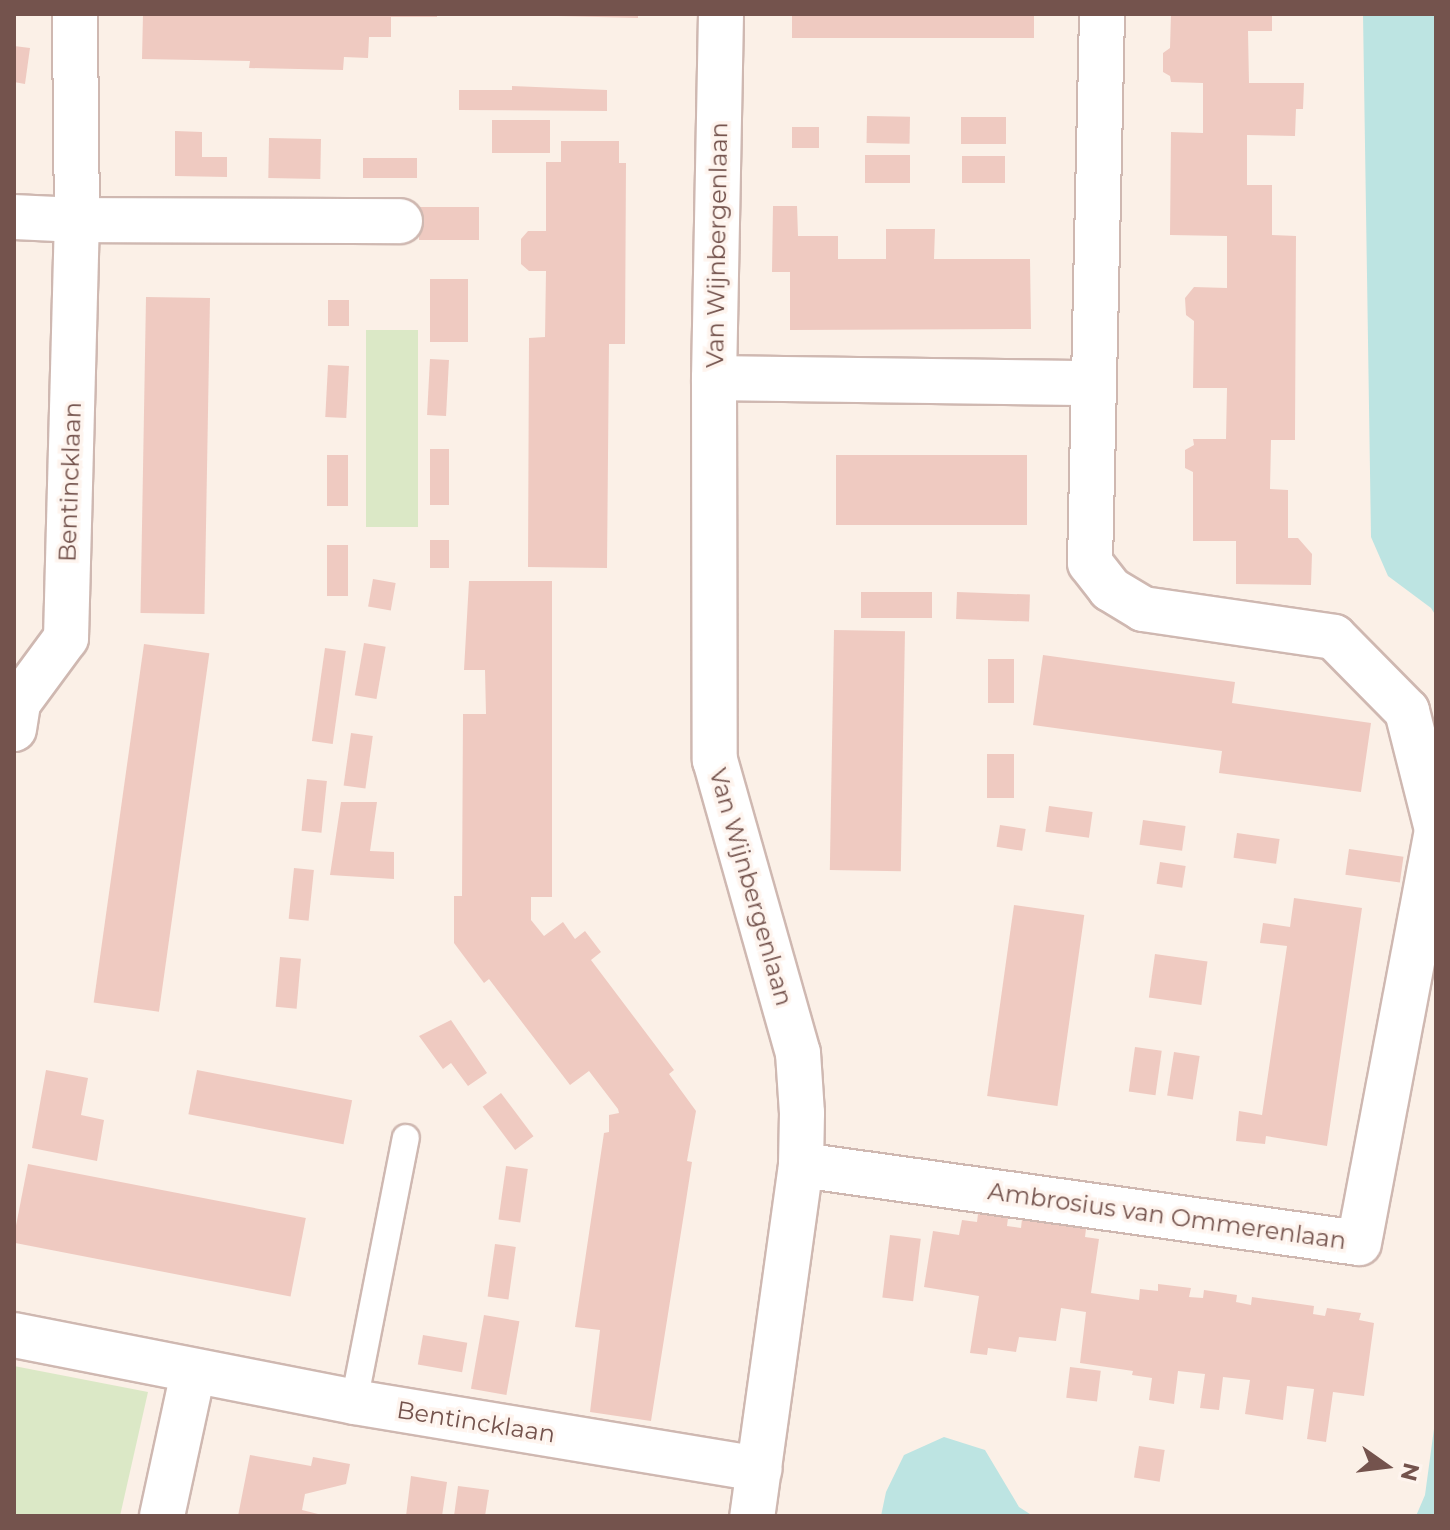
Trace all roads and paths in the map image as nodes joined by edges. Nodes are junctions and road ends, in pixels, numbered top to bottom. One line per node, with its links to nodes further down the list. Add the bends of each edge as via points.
1 (75, 14): 5 (street, Bentincklaan)
2 (721, 14): 7 (street, Van Wijnbergenlaan)
3 (1102, 14): 8 (street)
4 (14, 217): 5 (street)
5 (77, 220): 6 (street); 9 (street, Bentincklaan, via 66,638 18,703)
6 (400, 221)
7 (714, 378): 8 (street); 13 (street, Van Wijnbergenlaan, via 715,760 798,1053)
8 (1093, 383): 10 (street, via 1090,563 1110,589 1143,609 1334,637 1407,711)
9 (14, 729)
10 (1436, 826)
11 (1436, 835): 13 (street, Ambrosius van Ommerenlaan, via 1359,1243)
12 (406, 1138): 16 (lane)
13 (801, 1165): 17 (street, Van Wijnbergenlaan)
14 (14, 1335): 15 (street, Bentincklaan)
15 (193, 1373): 16 (street, Bentincklaan); 18 (street)
16 (354, 1402): 17 (street, Bentincklaan)
17 (759, 1469): 19 (street, Van Wijnbergenlaan)
18 (162, 1516)
19 (752, 1516)

